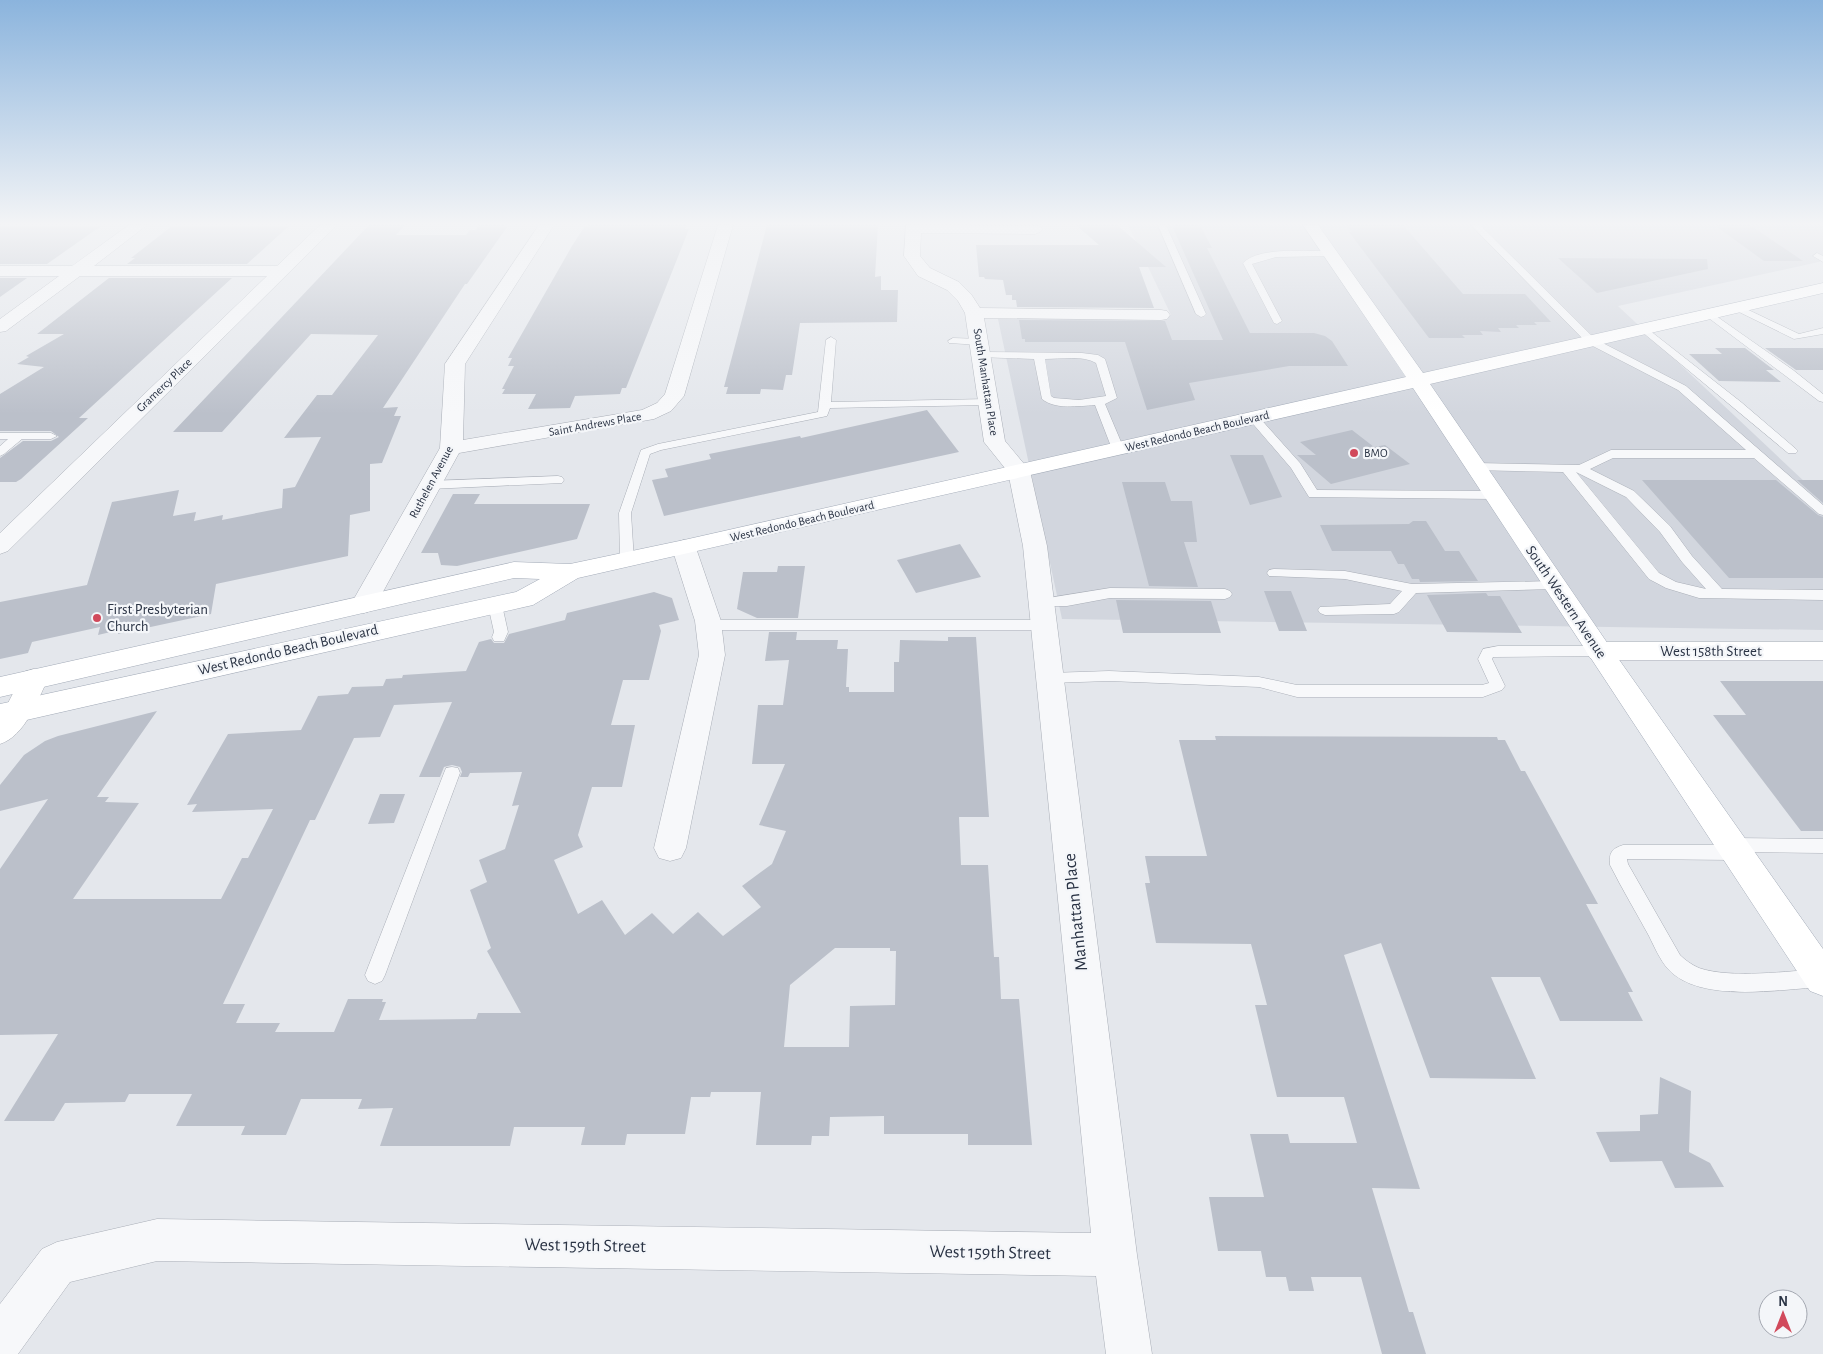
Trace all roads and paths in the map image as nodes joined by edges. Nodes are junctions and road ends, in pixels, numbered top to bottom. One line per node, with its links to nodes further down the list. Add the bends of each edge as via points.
1 (52, 288): 17 (street)
2 (263, 288): 48 (street, Gramercy Place)
3 (505, 288): 34 (street, Ruthelen Avenue, via 455,364)
4 (707, 288): 34 (street, Saint Andrews Place, via 674,396 664,407 647,415)
5 (954, 288): 12 (street, South Manhattan Place)
6 (1189, 288): 13 (lane)
7 (1260, 288): 16 (lane)
8 (1354, 288): 25 (main road, South Western Avenue)
9 (1538, 288): 22 (lane)
10 (1823, 288): 11 (main road, West Redondo Beach Boulevard)
11 (1738, 308): 14 (main road, West Redondo Beach Boulevard); 19 (lane, via 1798,337)
12 (974, 313): 15 (street); 23 (street, South Manhattan Place)
13 (1200, 314)
14 (1708, 314): 18 (main road, West Redondo Beach Boulevard); 26 (lane)
15 (1161, 315)
16 (1277, 321)
17 (0, 327)
18 (1644, 329): 22 (main road, West Redondo Beach Boulevard); 36 (lane)
19 (1823, 331)
20 (831, 340): 29 (lane)
21 (953, 341): 23 (lane)
22 (1591, 341): 25 (main road, West Redondo Beach Boulevard); 38 (lane, via 1682,388)
23 (981, 348): 24 (lane); 27 (street, South Manhattan Place)
24 (1039, 355): 28 (lane, via 1049,401); 28 (lane, via 1094,357 1101,361 1112,398)
25 (1418, 381): 30 (main road, West Redondo Beach Boulevard); 39 (main road, South Western Avenue)
26 (1823, 400)
27 (988, 402): 29 (lane); 42 (street, South Manhattan Place, via 995,442)
28 (1099, 402): 35 (lane)
29 (826, 405): 51 (lane, via 823,414 645,452 625,513)
30 (1254, 418): 35 (main road, West Redondo Beach Boulevard); 45 (lane, via 1296,466 1313,494)
31 (0, 436): 32 (lane)
32 (19, 436): 33 (lane); 37 (lane)
33 (52, 436)
34 (451, 448): 44 (street, Ruthelen Avenue)
35 (1118, 449): 42 (main road, West Redondo Beach Boulevard)
36 (1792, 451)
37 (0, 452)
38 (1757, 454): 41 (lane, via 1611,454); 46 (lane)
39 (1475, 467): 40 (lane); 45 (main road, South Western Avenue)
40 (1566, 468): 41 (lane); 57 (lane, via 1654,576 1699,593)
41 (1581, 469): 57 (lane, via 1630,494)
42 (1019, 471): 50 (main road, West Redondo Beach Boulevard); 62 (street, Manhattan Place, via 1035,546)
43 (558, 480): 44 (lane)
44 (430, 485): 59 (street, Ruthelen Avenue)
45 (1494, 495): 54 (main road, South Western Avenue)
46 (1823, 511)
47 (0, 515): 48 (street)
48 (32, 515): 49 (street, Gramercy Place)
49 (0, 546)
50 (684, 548): 51 (main road, West Redondo Beach Boulevard); 63 (street)
51 (627, 560): 52 (main road, West Redondo Beach Boulevard)
52 (570, 572): 59 (main road, West Redondo Beach Boulevard, via 514,570); 60 (main road, West Redondo Beach Boulevard, via 524,599)
53 (1274, 574): 55 (lane, via 1345,575)
54 (1554, 585): 55 (lane); 65 (main road, South Western Avenue)
55 (1412, 589): 61 (lane, via 1394,609)
56 (1225, 594): 62 (lane, via 1110,593 1067,601)
57 (1719, 594): 58 (lane)
58 (1823, 595)
59 (364, 604): 68 (main road, West Redondo Beach Boulevard)
60 (495, 605): 64 (lane); 70 (main road, West Redondo Beach Boulevard)
61 (1325, 610)
62 (1042, 614): 63 (lane); 67 (street, Manhattan Place)
63 (708, 625): 74 (street, via 712,655)
64 (499, 637)
65 (1598, 651): 66 (main road, West 158th Street); 67 (lane, via 1488,653 1485,659 1497,686 1483,691 1297,691 1259,682 1108,676); 75 (main road, South Western Avenue)
66 (1823, 651)
67 (1050, 678): 78 (street, Manhattan Place)
68 (34, 679): 69 (main road, West Redondo Beach Boulevard); 70 (main road)
69 (0, 686)
70 (9, 713): 71 (main road)
71 (0, 733)
72 (452, 773): 76 (lane)
73 (1823, 846): 75 (lane)
74 (670, 848)
75 (1734, 849): 77 (main road, South Western Avenue); 77 (lane, via 1618,854 1619,865 1673,961 1682,969 1697,977 1723,982)
76 (375, 975)
77 (1823, 978)
78 (1115, 1255): 79 (street, West 159th Street, via 157,1240 57,1264); 80 (street, Manhattan Place)
79 (0, 1341)
80 (1129, 1354)

